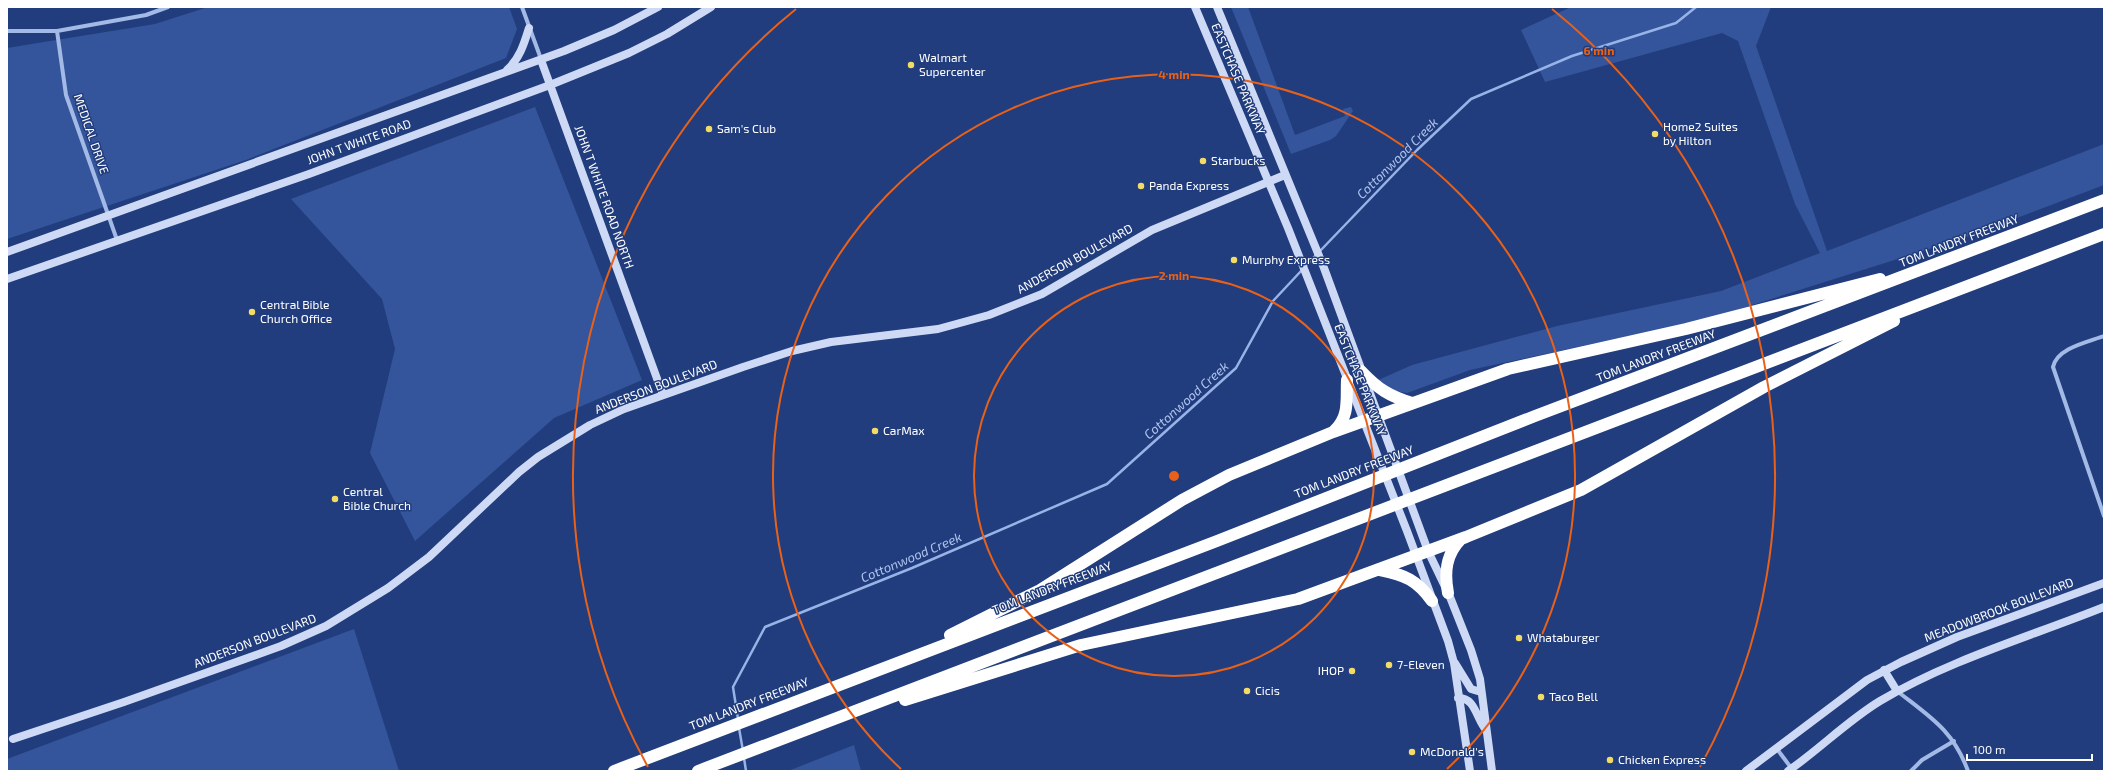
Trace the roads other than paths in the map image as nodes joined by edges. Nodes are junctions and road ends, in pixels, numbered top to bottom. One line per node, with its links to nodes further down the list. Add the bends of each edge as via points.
1 (168, 7): 9 (street, via 146,15)
2 (522, 7): 7 (street, JOHN T WHITE ROAD NORTH)
3 (658, 7): 10 (main road, JOHN T WHITE ROAD, via 614,30)
4 (711, 7): 12 (main road, JOHN T WHITE ROAD, via 667,34 629,53)
5 (1195, 7): 14 (main road, EASTCHASE PARKWAY)
6 (1217, 7): 13 (main road, EASTCHASE PARKWAY)
7 (529, 28): 10 (street, JOHN T WHITE ROAD NORTH); 11 (main road, via 516,62)
8 (7, 31): 9 (street)
9 (57, 31): 16 (street, MEDICAL DRIVE, via 66,95)
10 (541, 60): 11 (main road, JOHN T WHITE ROAD); 12 (main road, JOHN T WHITE ROAD NORTH)
11 (504, 73): 16 (main road, JOHN T WHITE ROAD)
12 (550, 85): 18 (main road, JOHN T WHITE ROAD, via 309,174); 26 (main road, JOHN T WHITE ROAD NORTH)
13 (1285, 174): 14 (main road, ANDERSON BOULEVARD); 24 (main road, EASTCHASE PARKWAY)
14 (1269, 182): 25 (main road, EASTCHASE PARKWAY); 26 (main road, ANDERSON BOULEVARD, via 1202,208 1137,238 1042,294 989,315 938,329 831,342 792,351)
15 (2104, 200): 20 (highway, TOM LANDRY FREEWAY)
16 (108, 216): 18 (street, MEDICAL DRIVE); 19 (main road, JOHN T WHITE ROAD)
17 (2104, 234): 22 (highway)
18 (117, 240): 21 (main road, JOHN T WHITE ROAD)
19 (7, 252)
20 (1940, 264): 27 (highway, via 1686,329 1508,368); 41 (highway, TOM LANDRY FREEWAY, via 1535,416 1217,541)
21 (7, 279)
22 (1948, 293): 32 (highway, via 1764,387 1581,490); 47 (highway)
23 (2104, 336): 31 (street, via 2058,356 2054,367)
24 (1361, 371): 27 (highway, via 1379,389); 28 (main road, EASTCHASE PARKWAY)
25 (1347, 380): 29 (main road, EASTCHASE PARKWAY); 30 (highway, via 1347,403 1343,424)
26 (663, 395): 48 (main road, ANDERSON BOULEVARD, via 590,425 538,457 429,557 388,588 326,626 281,646)
27 (1412, 403): 28 (highway)
28 (1378, 415): 29 (highway); 33 (main road, EASTCHASE PARKWAY)
29 (1364, 420): 30 (highway); 34 (main road, EASTCHASE PARKWAY)
30 (1333, 432): 41 (highway, via 1229,475 1182,500 1040,590)
31 (2104, 516)
32 (1462, 539): 33 (highway); 37 (highway, via 1454,546 1449,557 1446,580)
33 (1428, 551): 34 (highway); 37 (main road, EASTCHASE PARKWAY)
34 (1416, 556): 35 (highway); 38 (main road, EASTCHASE PARKWAY)
35 (1380, 570): 38 (highway, via 1411,579); 47 (highway, via 1298,599 1081,646 940,688 808,735)
36 (2104, 583): 42 (main road, MEADOWBROOK BOULEVARD, via 1957,637)
37 (1448, 593): 44 (main road, EASTCHASE PARKWAY, via 1471,650)
38 (1432, 601): 40 (main road, EASTCHASE PARKWAY)
39 (2104, 607): 43 (main road, via 1943,669)
40 (1454, 662): 44 (main road, via 1470,689); 45 (main road, EASTCHASE PARKWAY)
41 (892, 664): 52 (highway, TOM LANDRY FREEWAY)
42 (1884, 670): 43 (main road); 50 (main road, MEADOWBROOK BOULEVARD)
43 (1897, 691): 49 (street, via 1932,718); 51 (main road, via 1878,702)
44 (1481, 692): 46 (main road, EASTCHASE PARKWAY)
45 (1458, 698): 46 (main road, via 1466,697 1469,700 1479,722); 54 (main road, EASTCHASE PARKWAY)
46 (1487, 731): 55 (main road, EASTCHASE PARKWAY)
47 (786, 737): 53 (highway)
48 (13, 739)
49 (1954, 741): 57 (street, via 1922,760); 58 (street)
50 (1776, 749): 51 (street); 56 (main road, MEADOWBROOK BOULEVARD)
51 (1791, 770)
52 (614, 771)
53 (698, 771)
54 (1470, 771)
55 (1492, 771)
56 (1746, 771)
57 (1911, 771)
58 (1968, 771)

